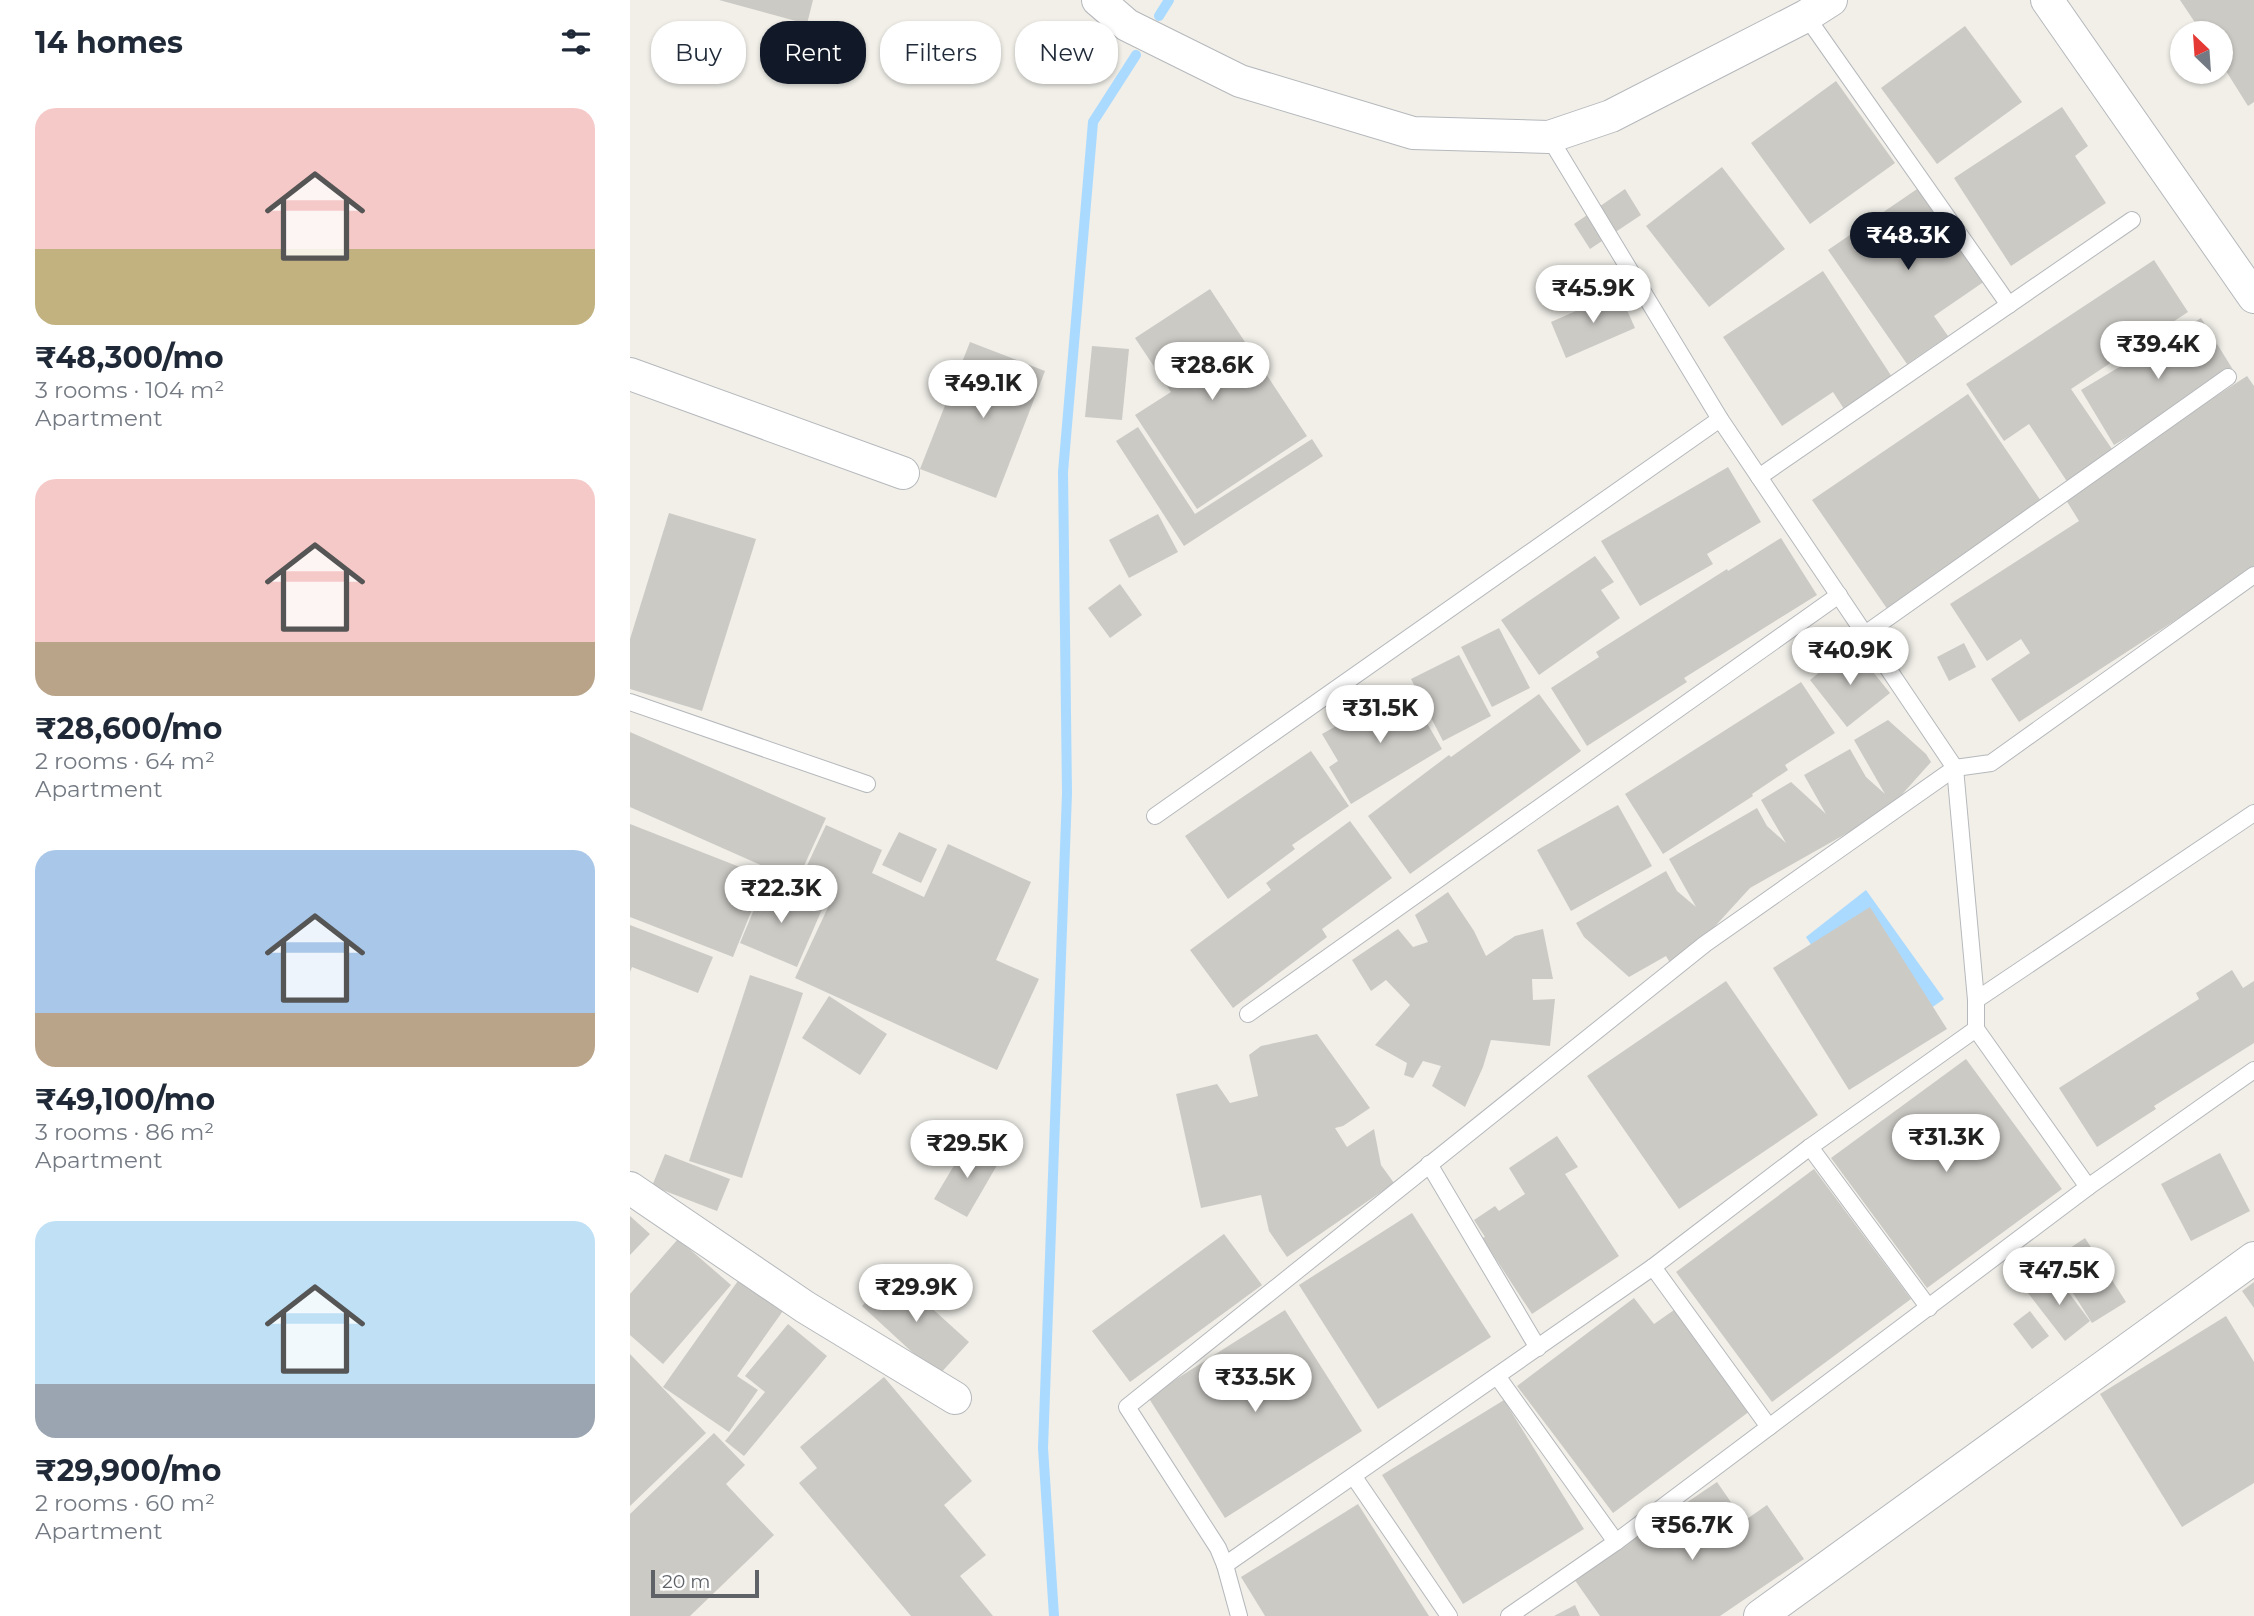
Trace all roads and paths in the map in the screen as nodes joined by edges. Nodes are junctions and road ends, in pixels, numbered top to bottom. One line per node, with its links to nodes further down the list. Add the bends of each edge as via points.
1 (1098, 0): 4 (street, via 1127,25 1240,82 1413,133)
2 (2047, 0): 6 (street)
3 (1819, 8): 4 (street, via 1611,116); 7 (lane)
4 (1549, 137): 10 (lane)
5 (2132, 220): 7 (lane)
6 (2254, 297)
7 (2009, 305): 12 (lane)
8 (630, 374): 11 (street)
9 (2228, 377): 15 (lane)
10 (1720, 419): 12 (lane); 20 (lane)
11 (903, 473)
12 (1759, 477): 14 (lane)
13 (2254, 575): 17 (lane, via 1991,763)
14 (1839, 595): 15 (lane); 22 (lane)
15 (1864, 634): 17 (lane)
16 (630, 702): 18 (lane)
17 (1955, 768): 21 (lane); 26 (lane, via 1705,944)
18 (867, 784)
19 (2254, 813): 21 (lane)
20 (1156, 816)
21 (1976, 1000): 23 (lane)
22 (1248, 1014)
23 (1976, 1029): 25 (lane); 27 (lane)
24 (2254, 1070): 27 (lane)
25 (1810, 1147): 30 (lane); 31 (lane)
26 (1429, 1164): 32 (lane); 38 (lane, via 1127,1407)
27 (2088, 1187): 31 (lane)
28 (630, 1188): 34 (street, via 805,1307)
29 (2254, 1258): 42 (street)
30 (1653, 1267): 32 (lane); 35 (lane)
31 (1929, 1308): 35 (lane)
32 (1538, 1348): 33 (lane)
33 (1497, 1376): 36 (lane); 37 (lane)
34 (955, 1398)
35 (1769, 1427): 37 (lane)
36 (1354, 1477): 38 (lane); 40 (lane)
37 (1616, 1542): 41 (lane)
38 (1225, 1565): 39 (lane)
39 (1239, 1616)
40 (1449, 1616)
41 (1509, 1616)
42 (1760, 1616)

